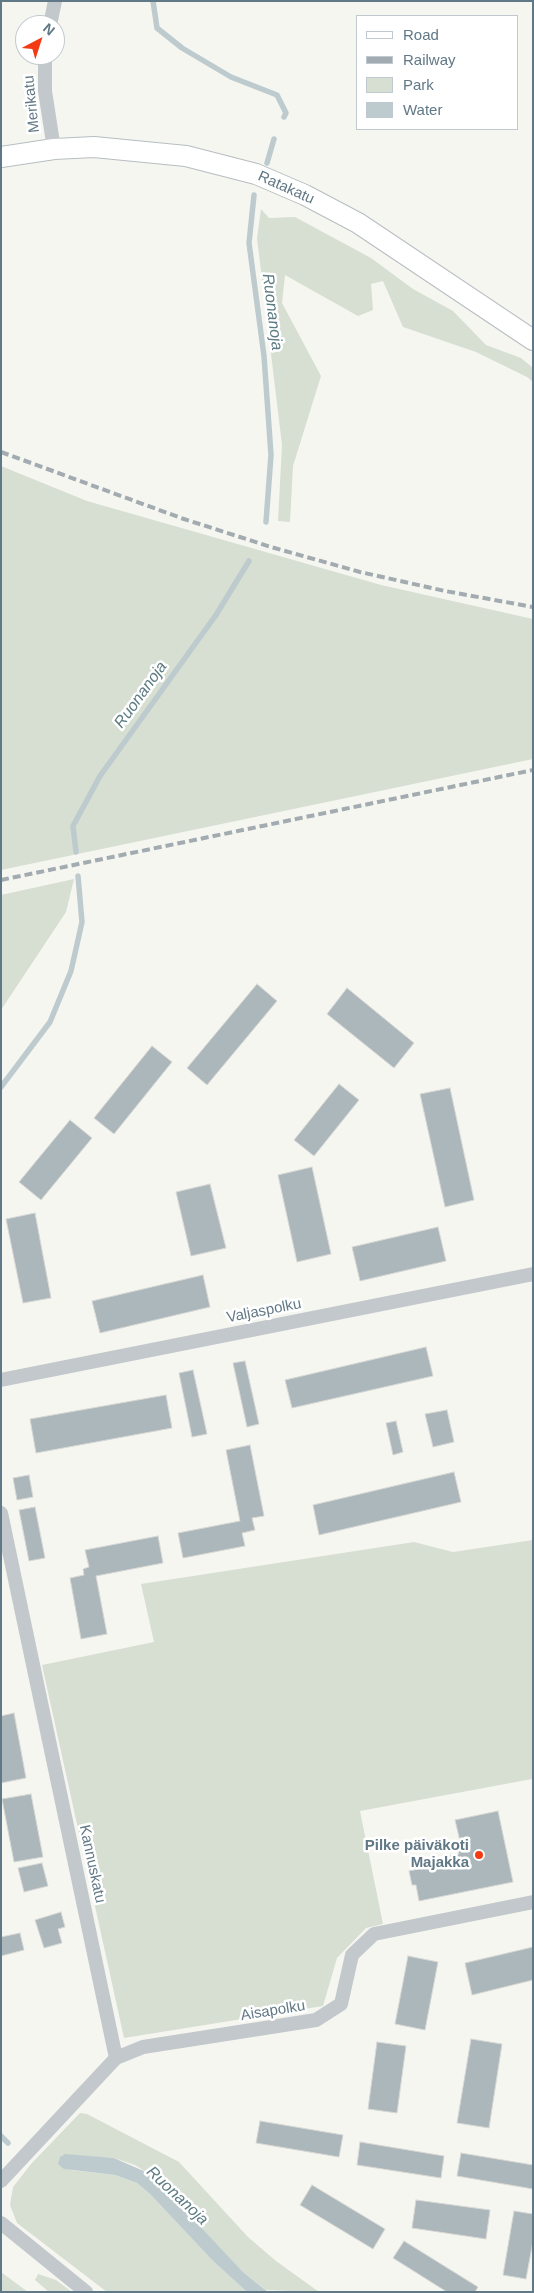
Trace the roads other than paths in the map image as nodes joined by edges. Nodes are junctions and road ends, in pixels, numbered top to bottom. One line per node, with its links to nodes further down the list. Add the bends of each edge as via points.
1 (55, 1): 2 (street)
2 (52, 15)
3 (45, 65): 4 (street, Merikatu, via 45,91)
4 (54, 149): 5 (main road, Ratakatu); 6 (main road, Ratakatu, via 94,147 186,156 256,174 305,195 358,224)
5 (1, 158)
6 (533, 340)
7 (533, 1274): 8 (street, Valjaspolku)
8 (1, 1380)
9 (1, 1513): 11 (street, Kannuskatu)
10 (533, 1902): 11 (street, Aisapolku, via 374,1934 352,1955 341,2004 316,2020 142,2048)
11 (116, 2058): 12 (street)
12 (1, 2181)
13 (1, 2223): 14 (street)
14 (86, 2292)

